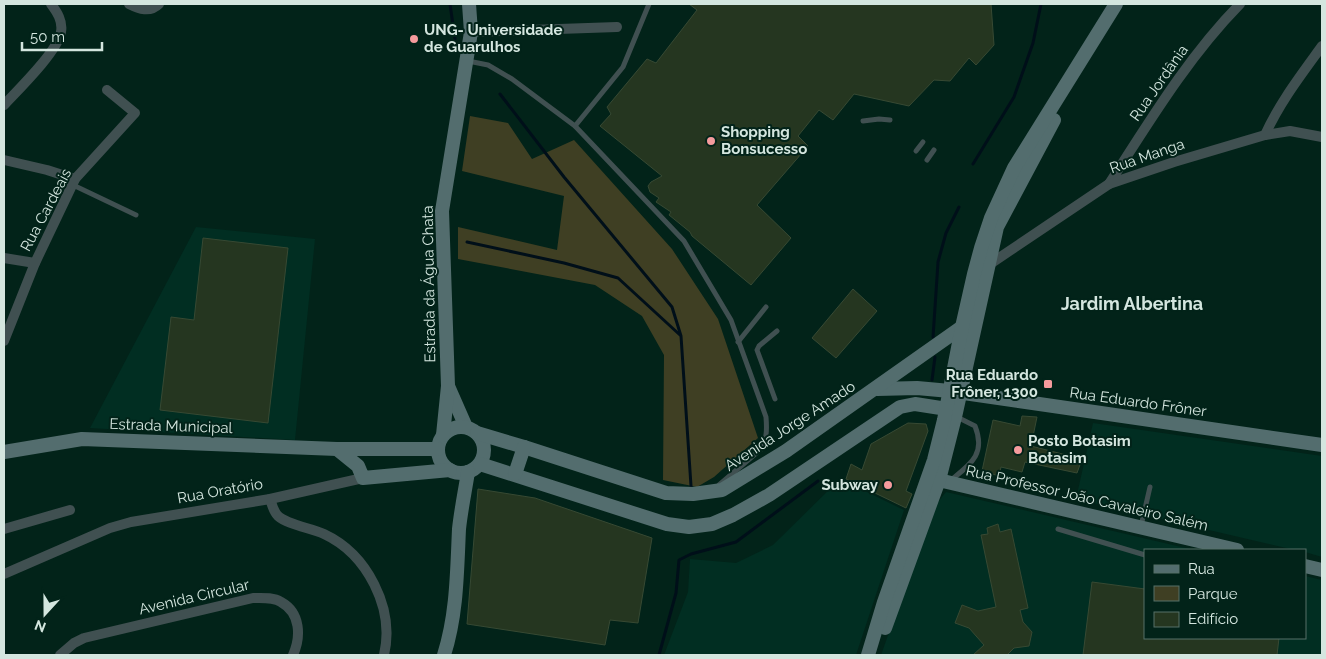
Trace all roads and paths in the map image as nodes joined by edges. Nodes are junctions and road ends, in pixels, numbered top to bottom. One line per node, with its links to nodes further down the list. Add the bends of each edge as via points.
1 (51, 4): 14 (street, via 60,17 61,32 56,44)
2 (129, 4): 3 (street, via 142,9)
3 (158, 4)
4 (469, 4): 10 (street, Estrada da Água Chata)
5 (649, 4): 17 (lane, via 623,67)
6 (1116, 4): 31 (street, via 1014,168 991,218)
7 (1125, 4): 30 (street, via 1046,134 1006,210 997,228)
8 (1240, 4): 26 (street, Rua Jordânia, via 1166,96)
9 (618, 27): 10 (street)
10 (471, 32): 12 (street, Estrada da Água Chata)
11 (1322, 46): 18 (street, via 1292,87)
12 (466, 61): 17 (lane, via 488,65 512,78); 37 (street, Estrada da Água Chata, via 442,212)
13 (107, 90): 25 (street, Rua Cardeais, via 136,113)
14 (4, 105)
15 (890, 120): 16 (lane)
16 (863, 121)
17 (575, 126): 36 (lane, via 684,241 731,320)
18 (1265, 135): 19 (street, Rua Manga, via 1290,131); 26 (street, Rua Manga)
19 (1322, 137)
20 (923, 142): 22 (lane)
21 (934, 150): 24 (lane)
22 (916, 151)
23 (4, 160): 25 (street, via 47,170)
24 (927, 160)
25 (74, 182): 27 (lane); 29 (street, Rua Cardeais)
26 (1110, 184): 30 (street, Rua Manga)
27 (136, 214)
28 (4, 258): 29 (street)
29 (35, 264): 35 (street, Rua Cardeais)
30 (988, 265): 31 (street, Rua Manga); 39 (street)
31 (974, 274): 33 (street)
32 (766, 307): 36 (lane)
33 (962, 327): 38 (street); 39 (street)
34 (777, 331): 40 (lane, via 758,350)
35 (4, 341)
36 (738, 342): 56 (lane, via 766,418 766,441)
37 (448, 386): 42 (street, Estrada da Água Chata); 43 (street, Estrada da Água Chata)
38 (876, 389): 39 (street, Avenida Jorge Amado, via 917,388); 56 (street, Avenida Jorge Amado, via 786,452 722,490)
39 (955, 392): 41 (street); 44 (street, Rua Eduardo Frôner)
40 (775, 399)
41 (949, 414): 53 (street, via 915,404 900,407 769,495 712,524 689,527 668,524); 54 (street); 54 (lane, via 975,426 979,444 970,466)
42 (472, 430): 43 (street, via 457,427); 45 (street, Avenida Jorge Amado); 50 (street, via 481,439 484,451)
43 (443, 435): 47 (street)
44 (1322, 445)
45 (524, 447): 53 (street); 56 (street, Avenida Jorge Amado, via 666,493)
46 (338, 449): 48 (street, Estrada Municipal); 49 (street, Estrada Municipal, via 82,439); 52 (street, via 355,462)
47 (438, 449): 48 (street, Estrada Municipal); 51 (street, via 441,461)
48 (411, 450): 52 (street, via 372,458)
49 (4, 452)
50 (480, 464): 51 (street, via 474,469); 53 (street)
51 (457, 471): 52 (street, Rua Oratório); 70 (street, via 460,527 456,591)
52 (362, 474): 57 (street, Rua Oratório)
53 (515, 474)
54 (939, 480): 59 (street, Rua Professor João Cavaleiro Salém); 71 (street, via 890,585); 72 (street)
55 (1150, 487): 59 (lane)
56 (711, 492)
57 (270, 499): 66 (street, Rua Oratório, via 131,522); 69 (street, via 278,516 325,534 358,559 381,603 386,635)
58 (70, 510): 60 (street)
59 (1141, 528): 62 (street, Rua Professor João Cavaleiro Salém)
60 (4, 529)
61 (1058, 529): 63 (lane)
62 (1233, 549)
63 (1144, 554)
64 (1306, 566): 65 (street)
65 (1322, 570)
66 (4, 574)
67 (60, 655): 68 (street, Avenida Circular, via 84,638 253,598 281,601 290,609 297,620 299,632)
68 (293, 655)
69 (384, 655)
70 (444, 655)
71 (868, 655)
72 (877, 655)

